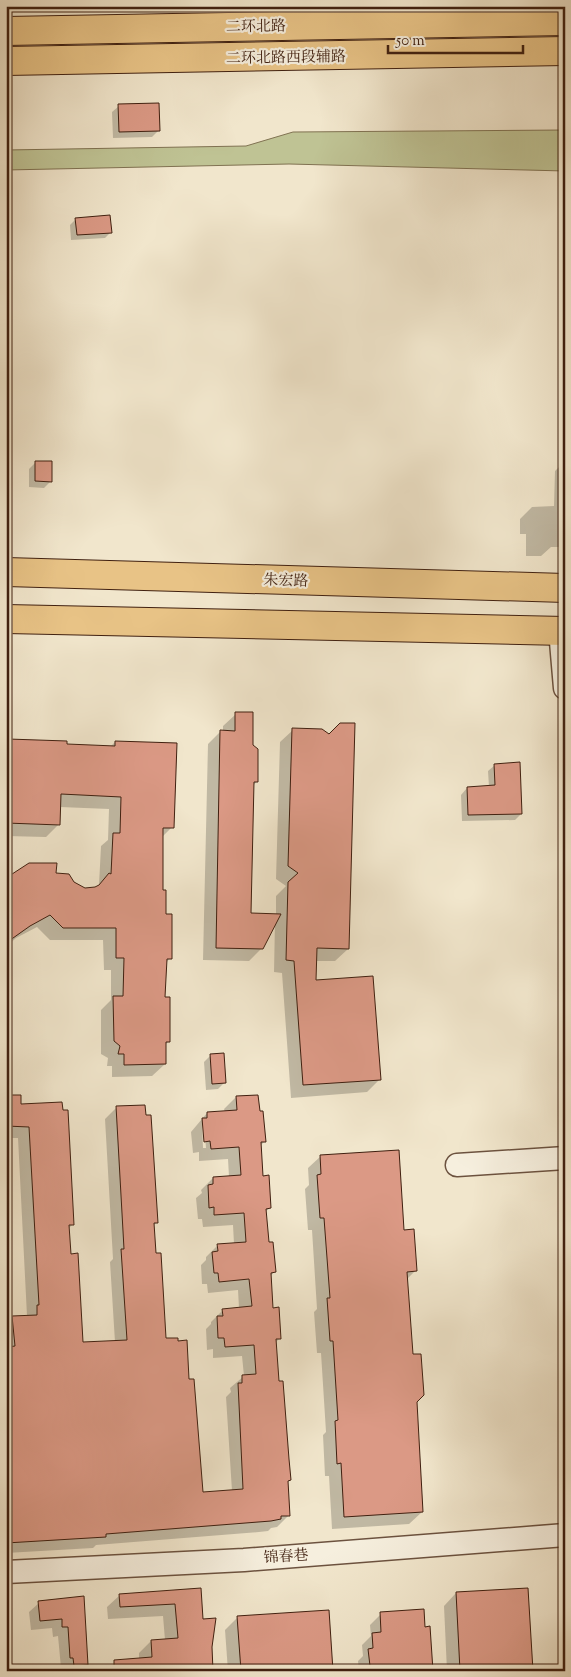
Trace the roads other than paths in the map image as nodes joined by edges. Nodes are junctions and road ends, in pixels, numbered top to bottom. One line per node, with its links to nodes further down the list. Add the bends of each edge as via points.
1 (565, 22): 2 (main road, 二环北路)
2 (6, 31)
3 (565, 51): 4 (main road, 二环北路西段辅路)
4 (6, 61)
5 (6, 572): 6 (main road, 朱宏路)
6 (565, 588)
7 (6, 619): 8 (main road)
8 (562, 630): 9 (street)
9 (565, 688)
10 (565, 1158): 11 (street)
11 (457, 1166)
12 (565, 1535): 13 (street, 锦春巷, via 244,1560)
13 (6, 1572)

